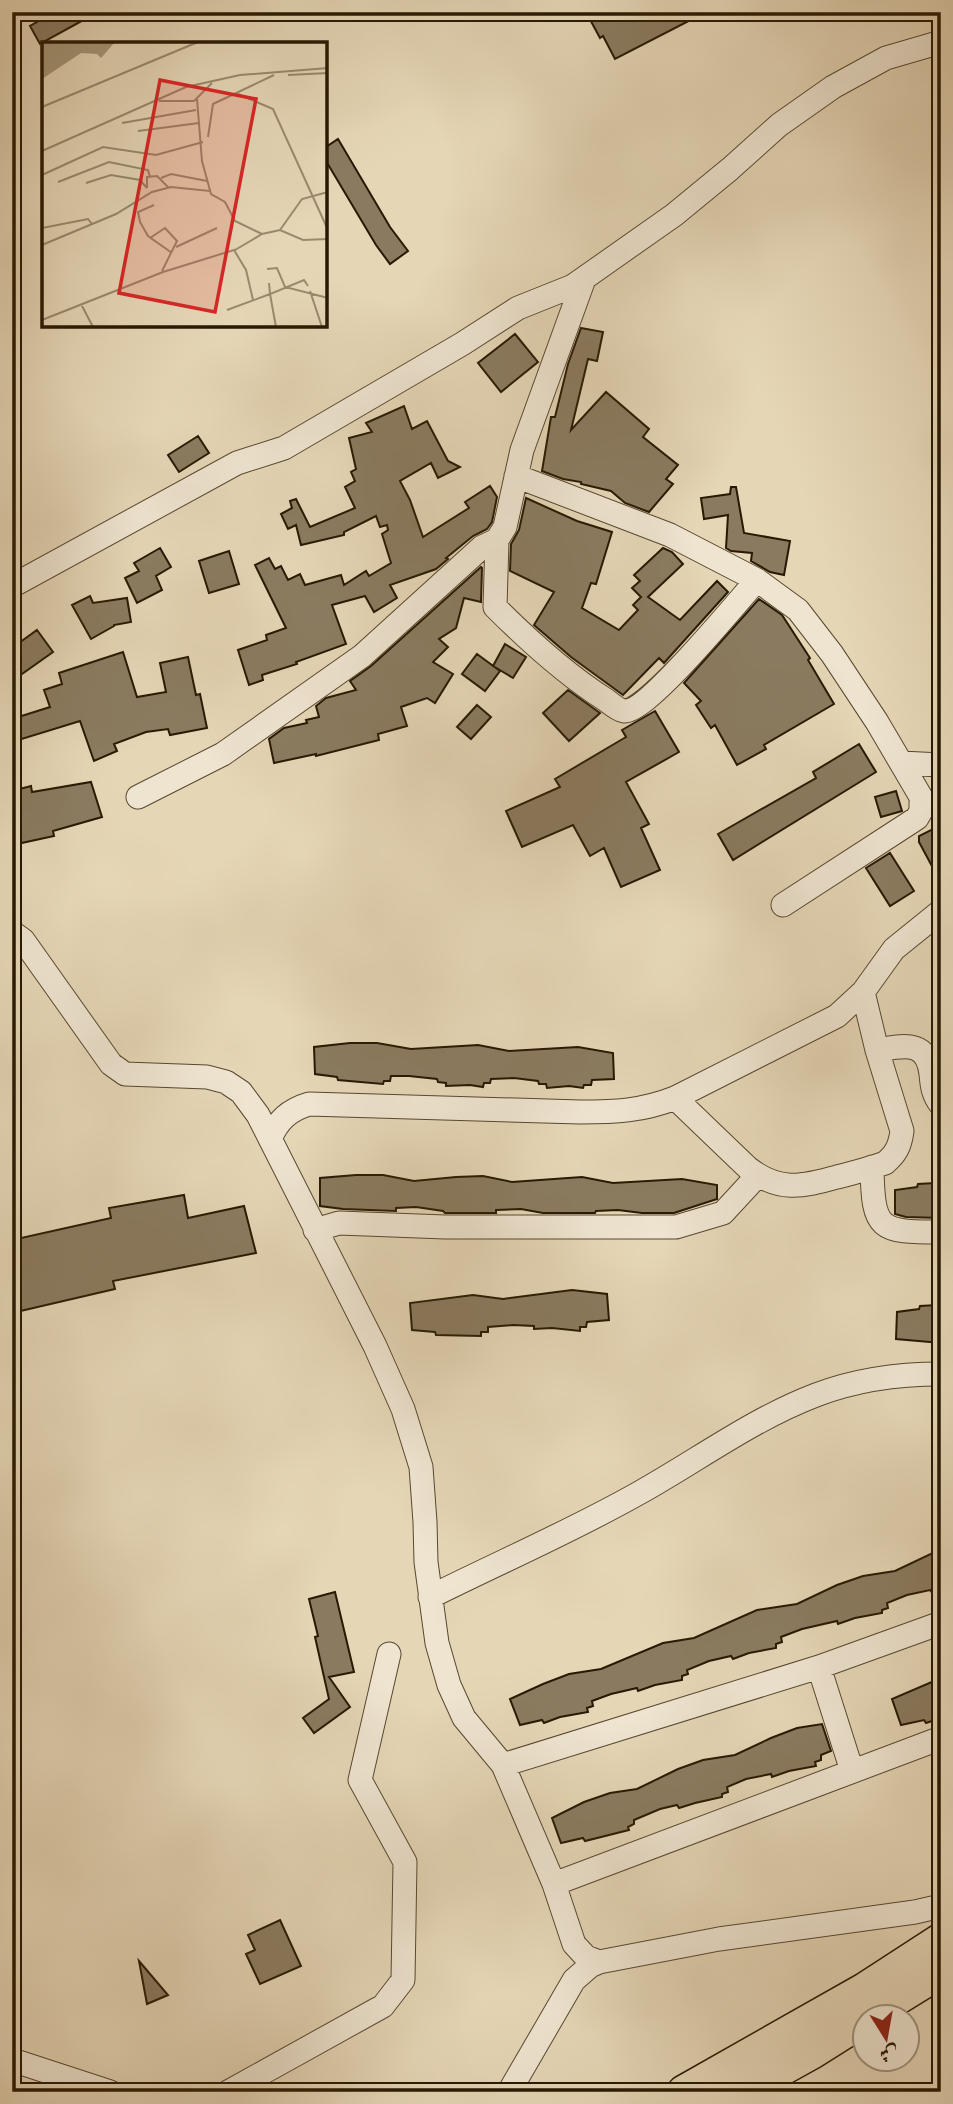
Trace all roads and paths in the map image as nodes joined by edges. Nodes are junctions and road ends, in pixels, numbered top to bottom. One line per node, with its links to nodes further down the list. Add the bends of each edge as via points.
1 (941, 42): 2 (street, via 886,58 833,87 779,125 706,190)
2 (584, 279): 3 (street); 6 (street, via 518,307 284,448 237,463)
3 (516, 476): 4 (street, via 505,527); 5 (street, via 670,535)
4 (497, 540): 5 (street, via 495,607 536,647 622,711 632,710 654,695); 9 (street, via 482,547 352,664 223,754)
5 (757, 580): 7 (street, via 798,610 817,634)
6 (12, 586)
7 (901, 763): 8 (street); 10 (street, via 921,797 917,818)
8 (941, 765)
9 (138, 797)
10 (783, 905)
11 (941, 911): 13 (street, via 894,949)
12 (12, 932): 17 (street, via 23,940 111,1064 125,1074 226,1082 241,1092)
13 (863, 992): 14 (street); 15 (street, via 822,1026)
14 (877, 1050): 16 (street, via 913,1046 922,1051 929,1060 933,1093); 18 (street, via 902,1131 894,1155)
15 (675, 1098): 17 (street, via 620,1112 309,1104 285,1116); 19 (street)
16 (941, 1105)
17 (270, 1139): 20 (street)
18 (872, 1167): 19 (street, via 794,1186); 21 (street, via 873,1205 882,1222 898,1231)
19 (758, 1175): 20 (street, via 723,1213 676,1227 339,1223)
20 (315, 1230): 23 (street, via 403,1409 421,1467)
21 (941, 1232)
22 (941, 1374): 23 (street, via 886,1377 817,1394 638,1494)
23 (430, 1597): 28 (street, via 449,1685 464,1718)
24 (941, 1623): 26 (street)
25 (389, 1654): 41 (street, via 360,1780 405,1862 404,1980 383,2006)
26 (819, 1667): 28 (street); 29 (street)
27 (941, 1738): 29 (street)
28 (503, 1765): 30 (street)
29 (852, 1772): 30 (street)
30 (554, 1884): 33 (street)
31 (941, 1906): 34 (street)
32 (941, 1940): 43 (highway, via 864,1990)
33 (574, 1944): 34 (street, via 586,1957); 36 (street)
34 (599, 1962): 36 (street, via 581,1973)
35 (941, 1971): 37 (highway)
36 (568, 1989): 42 (street)
37 (891, 2002)
38 (852, 2027): 44 (highway)
39 (12, 2060): 40 (street)
40 (110, 2092)
41 (229, 2092)
42 (509, 2092)
43 (684, 2092)
44 (740, 2092)

